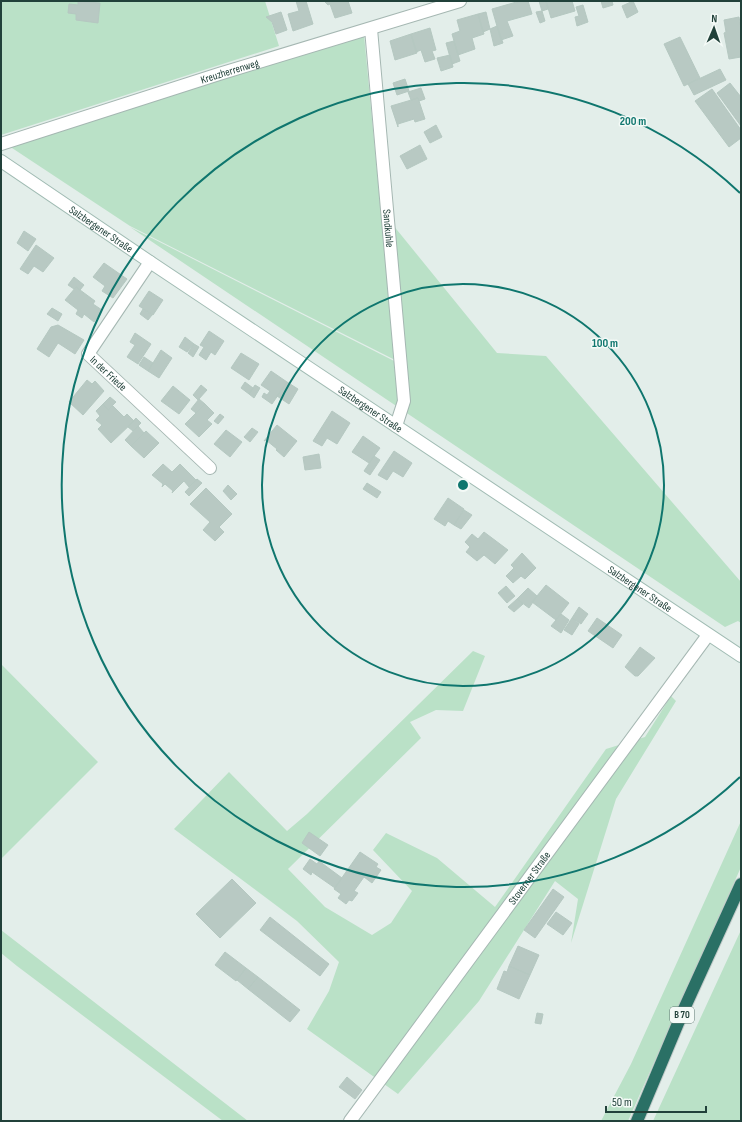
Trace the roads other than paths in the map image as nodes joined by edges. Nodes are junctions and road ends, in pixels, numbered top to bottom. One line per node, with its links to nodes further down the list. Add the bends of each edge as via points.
1 (460, 1): 2 (street, Kreuzherrenweg)
2 (371, 29): 3 (street, Kreuzherrenweg, via 219,74); 6 (street, Sandkuhle, via 404,401)
3 (1, 144)
4 (1, 161): 5 (street, Salzbergener Straße)
5 (150, 262): 6 (street, Salzbergener Straße); 7 (street, In der Friede, via 88,354)
6 (396, 426): 8 (street, Salzbergener Straße)
7 (210, 468)
8 (708, 635): 9 (street, Salzbergener Straße); 11 (street, Stoverner Straße)
9 (741, 656)
10 (741, 884): 12 (highway, B 70)
11 (350, 1121)
12 (636, 1121)

